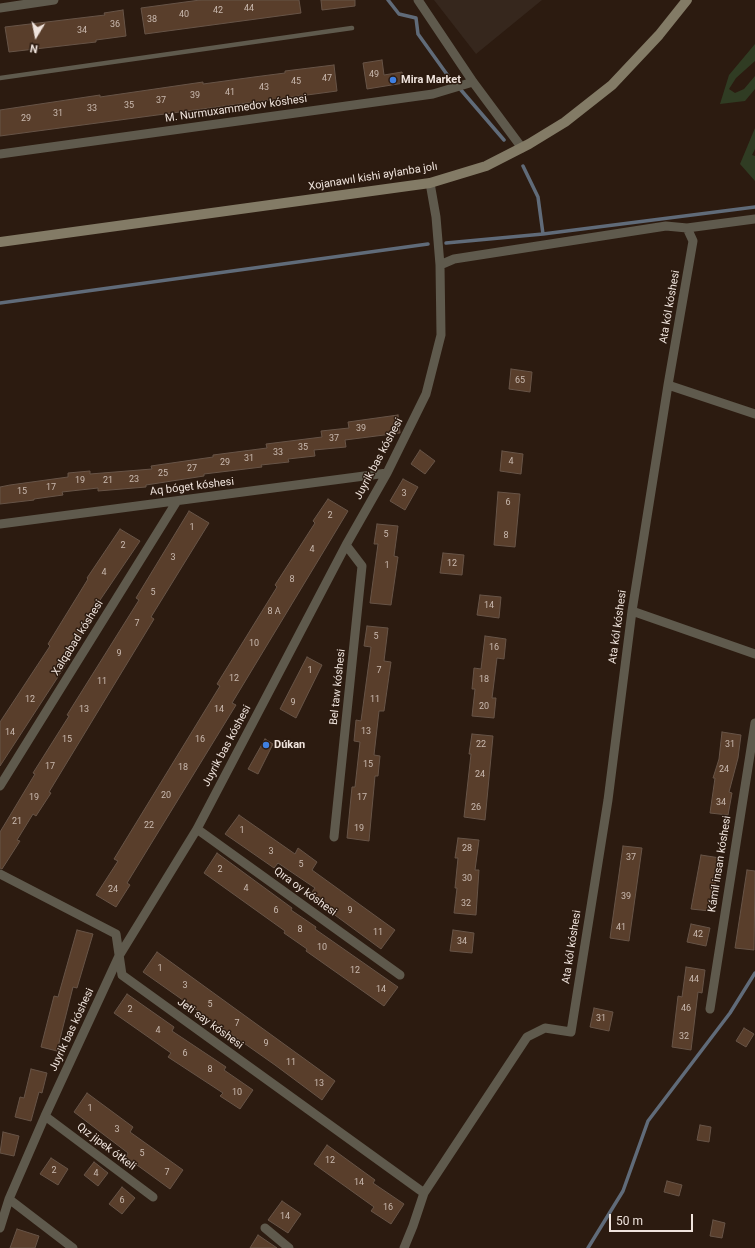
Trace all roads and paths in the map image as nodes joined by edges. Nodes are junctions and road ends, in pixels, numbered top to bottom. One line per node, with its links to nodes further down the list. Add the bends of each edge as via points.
1 (54, 0): 4 (street)
2 (418, 0): 7 (street)
3 (687, 0): 8 (main road, Xojanawıl kishi aylanba jolı, via 659,35 612,85 565,122)
4 (0, 8)
5 (352, 28): 6 (lane)
6 (0, 78)
7 (473, 82): 8 (street); 9 (street, M. Nurmuxammedov kóshesi, via 433,94)
8 (522, 148): 10 (main road, Xojanawıl kishi aylanba jolı, via 486,166)
9 (0, 154)
10 (430, 183): 13 (main road, Xojanawıl kishi aylanba jolı); 14 (street, Juyrik bas kóshesi)
11 (755, 218): 12 (street)
12 (688, 228): 14 (street, via 666,226 454,259); 15 (street, Ata kól kóshesi, via 694,241)
13 (0, 242)
14 (440, 265): 17 (street, Juyrik bas kóshesi, via 441,335 426,394)
15 (668, 386): 16 (street); 21 (street, Ata kól kóshesi)
16 (755, 414)
17 (387, 473): 18 (street, Aq bóget kóshesi); 20 (street, Juyrik bas kóshesi)
18 (177, 501): 19 (street, Aq bóget kóshesi); 24 (street, Xalqabad kóshesi)
19 (0, 524)
20 (346, 545): 25 (street, Juyrik bas kóshesi); 26 (street, Bel taw kóshesi, via 362,566)
21 (632, 611): 22 (street); 32 (street, Ata kól kóshesi, via 608,800 571,1032 545,1028 527,1037)
22 (755, 654)
23 (755, 723): 30 (street, Kámil insan kóshesi)
24 (0, 786)
25 (197, 829): 28 (street, Juyrik bas kóshesi); 29 (street, Qıra oy kóshesi)
26 (334, 837)
27 (0, 874): 28 (street, Jeti say kóshesi, via 116,934)
28 (120, 956): 31 (street, Juyrik bas kóshesi); 32 (street, Jeti say kóshesi, via 122,975)
29 (400, 975)
30 (710, 1009)
31 (45, 1116): 33 (street, Qız jipek ótkeli); 34 (street, Juyrik bas kóshesi)
32 (424, 1192): 39 (street, via 414,1226)
33 (153, 1197)
34 (9, 1199): 35 (street, Juyrik bas kóshesi); 37 (street)
35 (0, 1228)
36 (265, 1228): 38 (street)
37 (73, 1248)
38 (289, 1248)
39 (404, 1248)

